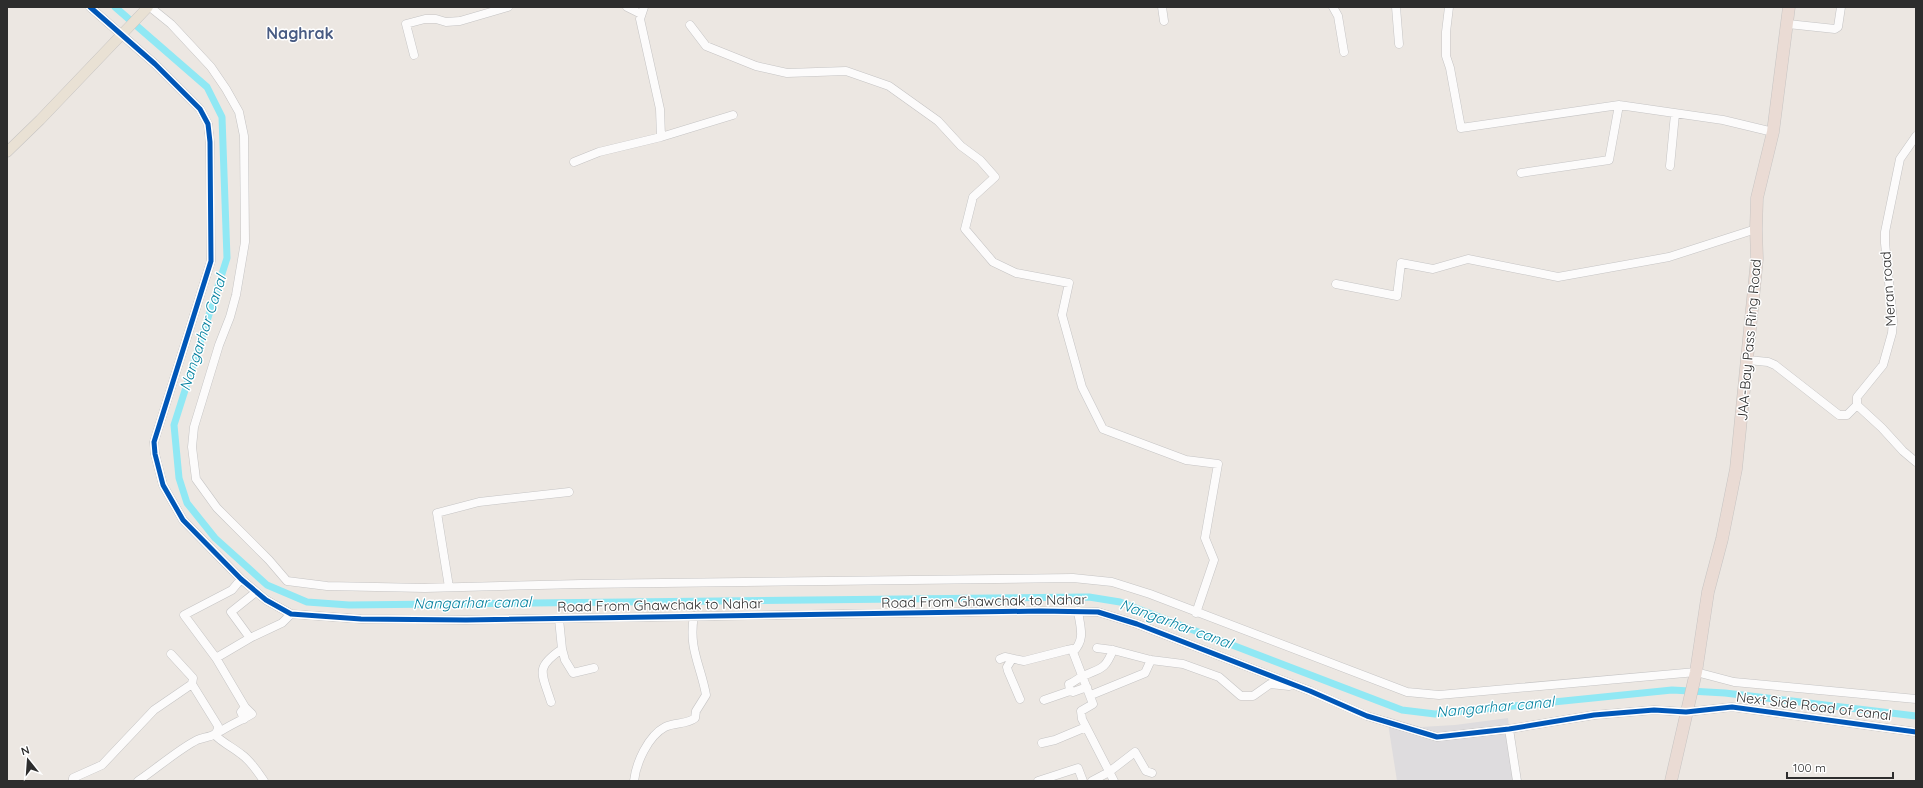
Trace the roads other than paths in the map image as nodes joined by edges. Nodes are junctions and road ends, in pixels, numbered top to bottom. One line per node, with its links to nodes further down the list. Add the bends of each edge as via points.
1 (90, 7): 15 (street, Road From Ghawchak to Nahar)
2 (149, 7): 15 (main road); 36 (street, via 171,24 211,67 239,112 244,136 245,242 230,317 194,427 192,446 196,479 216,508 287,581 327,586)
3 (508, 7): 18 (street, via 460,21 425,19 406,24)
4 (627, 7): 11 (street)
5 (1162, 7): 12 (street)
6 (1333, 7): 17 (street, via 1338,16)
7 (1396, 7): 16 (street)
8 (1449, 7): 19 (street, via 1446,56 1461,128)
9 (1789, 7): 13 (highway, JAA-Bay Pass Ring Road)
10 (1841, 7): 13 (street, via 1838,27 1835,29)
11 (642, 11): 24 (street, via 643,36 660,109)
12 (1164, 21)
13 (1788, 24): 22 (highway, JAA-Bay Pass Ring Road)
14 (690, 25): 39 (street, via 706,46 756,66 787,73 846,71 890,86 938,121 995,177 973,196 965,229 993,262 1016,273 1069,283 1062,315 1082,388 1103,429 1186,460 1218,464 1206,538 1214,560)
15 (122, 34): 25 (main road); 35 (street, Road From Ghawchak to Nahar, via 200,109 208,124 211,261 154,442 163,485 183,520)
16 (1399, 44)
17 (1344, 52)
18 (414, 55)
19 (1619, 105): 20 (street); 28 (street, via 1609,160)
20 (1675, 114): 22 (street, via 1723,120); 27 (street)
21 (733, 115): 24 (street)
22 (1773, 132): 29 (highway, JAA-Bay Pass Ring Road, via 1757,198)
23 (1916, 136): 32 (street, Meran road, via 1900,159 1886,232 1892,334 1883,365 1857,397)
24 (661, 137): 26 (street, via 599,152)
25 (7, 152)
26 (574, 162)
27 (1670, 166)
28 (1521, 173)
29 (1756, 229): 30 (street, via 1669,257 1558,277 1468,259 1433,269 1402,263 1396,296); 31 (highway, JAA-Bay Pass Ring Road, via 1757,259)
30 (1336, 284)
31 (1748, 360): 32 (street, via 1775,365 1839,415 1847,415); 54 (highway, JAA-Bay Pass Ring Road, via 1736,468 1708,592)
32 (1857, 405): 33 (street)
33 (1916, 462)
34 (569, 492): 36 (street, via 479,502 437,513)
35 (241, 579): 37 (street, Road From Ghawchak to Nahar); 49 (street, via 232,590 184,615)
36 (449, 587): 39 (street, via 1073,578 1112,582)
37 (256, 592): 40 (street, Road From Ghawchak to Nahar); 43 (street, via 232,612)
38 (1078, 611): 41 (street, Road From Ghawchak to Nahar); 47 (street, via 1082,639); 57 (street, Road From Ghawchak to Nahar, via 1098,612 1137,624)
39 (1196, 612): 54 (street, via 1407,692 1439,695)
40 (291, 614): 42 (street, Road From Ghawchak to Nahar, via 361,619); 43 (street, via 282,623)
41 (694, 616): 42 (street, Road From Ghawchak to Nahar); 75 (street, via 691,631 692,648 702,674 706,695 696,710 695,718 690,722 665,727 650,741 637,767)
42 (559, 619): 45 (street)
43 (250, 638): 49 (street)
44 (1097, 648): 46 (street)
45 (562, 649): 53 (street, via 573,673); 63 (street, via 547,659 543,666 542,674)
46 (1113, 650): 52 (street); 55 (street, via 1109,661 1102,668)
47 (1073, 652): 51 (street, via 1072,649 1024,661); 55 (street)
48 (171, 654): 56 (street, via 193,678)
49 (216, 658): 67 (street, via 245,707 252,714)
50 (1000, 659): 51 (street)
51 (1012, 659): 60 (street, via 1007,667)
52 (1151, 660): 57 (street, via 1183,664 1219,676 1241,696 1253,696 1270,684); 59 (street, via 1145,673)
53 (594, 668)
54 (1696, 672): 61 (street, via 1734,682); 64 (highway, JAA-Bay Pass Ring Road)
55 (1082, 676): 58 (street, via 1070,684); 59 (street)
56 (192, 684): 67 (street, via 218,726); 72 (street, via 154,710 102,765 73,778)
57 (1299, 687): 66 (street, Road From Ghawchak to Nahar, via 1367,716 1437,737)
58 (1070, 691): 59 (street); 62 (street)
59 (1089, 691): 65 (street, via 1093,704 1081,711)
60 (1020, 699)
61 (1916, 699)
62 (1044, 700)
63 (551, 702)
64 (1687, 707): 66 (street, Road From Ghawchak to Nahar, via 1594,715); 68 (street, Next Side Road of canal, via 1732,707); 81 (highway)
65 (1086, 726): 69 (street); 70 (street)
66 (1509, 729): 80 (street)
67 (217, 732): 73 (street, via 198,739); 74 (street, via 224,744 252,764)
68 (1916, 732)
69 (1042, 743)
70 (1109, 772): 71 (street, via 1135,752 1146,771); 78 (street); 79 (street)
71 (1152, 773)
72 (72, 781)
73 (138, 781)
74 (264, 781)
75 (634, 781)
76 (1038, 781): 77 (street, via 1078,768)
77 (1083, 781)
78 (1092, 781)
79 (1114, 781)
80 (1517, 781)
81 (1671, 781)

